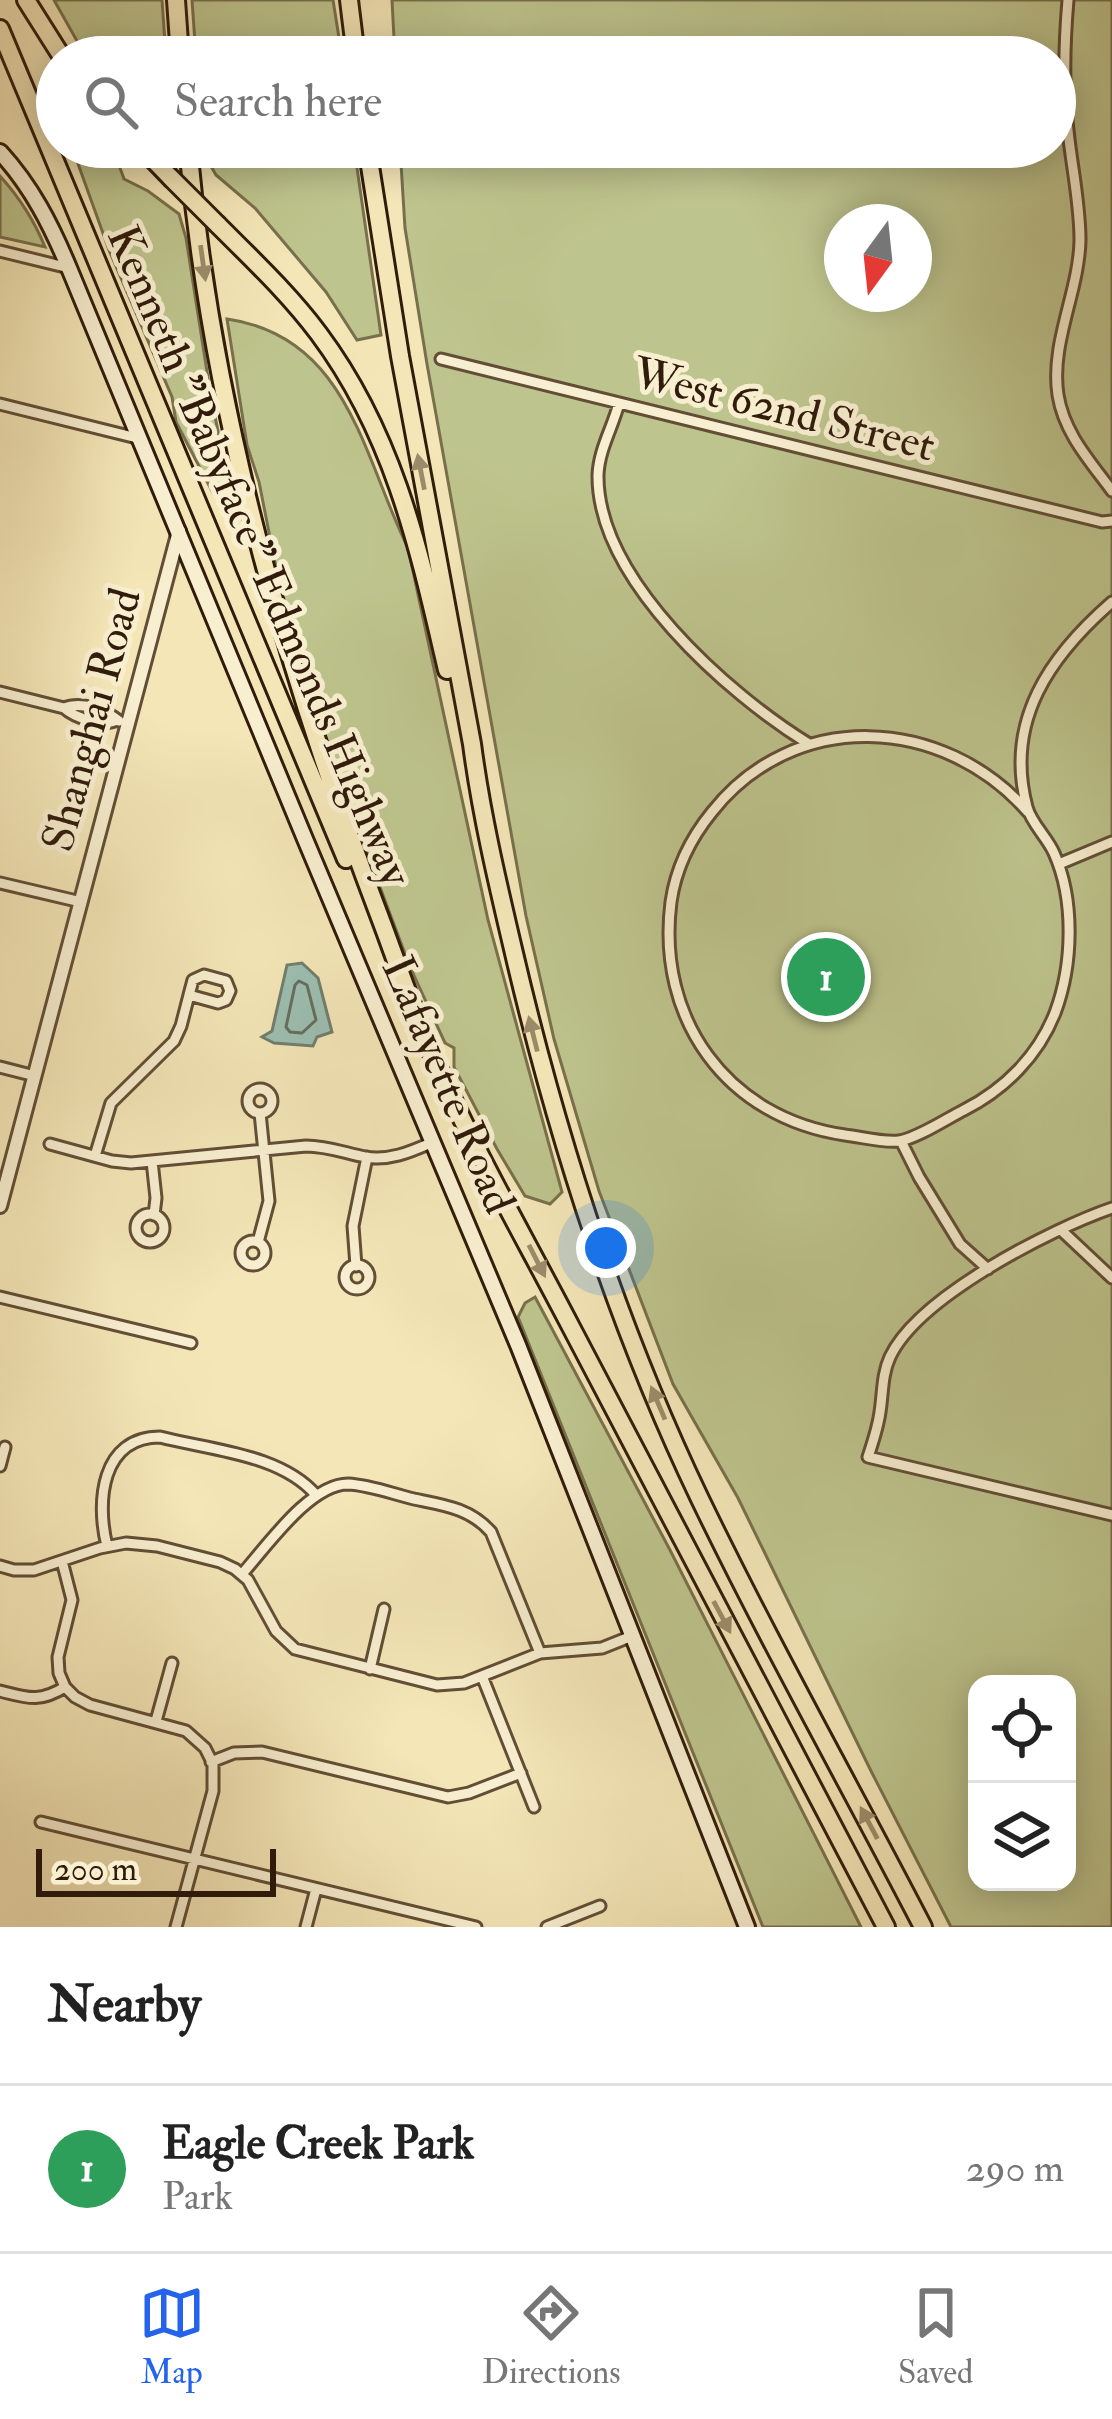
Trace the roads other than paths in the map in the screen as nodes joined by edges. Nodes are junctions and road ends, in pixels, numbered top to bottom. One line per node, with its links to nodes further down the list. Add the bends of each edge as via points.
1 (26, 0): 6 (highway)
2 (176, 0): 7 (highway)
3 (350, 0): 8 (highway)
4 (1069, 0): 9 (street)
5 (0, 29): 10 (highway, Kenneth "Babyface" Edmonds Highway)
6 (49, 36)
7 (179, 36)
8 (354, 36)
9 (1067, 36)
10 (36, 116)
11 (0, 152): 18 (main road, Lafayette Road, via 41,206)
12 (58, 168): 37 (highway, Kenneth "Babyface" Edmonds Highway)
13 (161, 168): 30 (highway, Kenneth "Babyface" Edmonds Highway, bridge, via 322,338 387,453 415,531)
14 (191, 168): 37 (highway, one-way to 37, via 212,324 259,546 325,770)
15 (370, 168): 30 (highway, one-way to 15)
16 (1073, 168): 23 (street, via 1079,250 1057,392 1074,440)
17 (0, 251): 18 (street)
18 (69, 268): 22 (main road, Lafayette Road)
19 (441, 359): 20 (street, West 62nd Street)
20 (619, 403): 24 (street, West 62nd Street); 29 (street, via 599,486 633,577 704,662)
21 (0, 404): 22 (street)
22 (141, 439): 25 (main road, Lafayette Road)
23 (1112, 491)
24 (1112, 521)
25 (179, 531): 28 (street, Shanghai Road); 41 (main road, Lafayette Road)
26 (1112, 602): 31 (street, via 1066,646 1032,703 1022,748)
27 (0, 692): 28 (street)
28 (123, 722): 35 (street, Shanghai Road)
29 (809, 744): 31 (street, via 865,736 923,745 976,768); 42 (street, via 743,780 692,841 672,895 672,976 703,1051 752,1099 805,1126)
30 (478, 794): 91 (highway, one-way to 30, via 699,1496 640,1360 553,1109)
31 (1028, 812): 33 (street)
32 (1112, 842): 33 (street)
33 (1059, 864): 42 (street, via 1069,934 1045,1034 997,1090)
34 (0, 883): 35 (street)
35 (81, 902): 39 (street, Shanghai Road)
36 (189, 995): 45 (street, via 174,1041 110,1103)
37 (428, 1044): 79 (highway, one-way to 79)
38 (0, 1067): 39 (street)
39 (35, 1076): 48 (street, Shanghai Road)
40 (260, 1113): 44 (street)
41 (433, 1142): 46 (street); 67 (main road, Lafayette Road)
42 (902, 1142): 54 (street, via 960,1244)
43 (50, 1144): 45 (street)
44 (265, 1150): 46 (street, via 318,1146); 47 (street); 52 (street, via 269,1201)
45 (95, 1156): 47 (street)
46 (367, 1157): 53 (street, via 353,1230)
47 (152, 1161): 50 (street)
48 (0, 1206)
49 (1112, 1208): 51 (street)
50 (154, 1216)
51 (1060, 1230): 54 (street); 55 (street)
52 (258, 1242)
53 (356, 1266)
54 (988, 1269): 61 (street, via 896,1346 868,1457)
55 (1112, 1278)
56 (0, 1297): 57 (street)
57 (191, 1343)
58 (5, 1448): 59 (street)
59 (0, 1466)
60 (316, 1495): 62 (street, via 276,1466 145,1437 111,1466 101,1507); 65 (street); 68 (street, via 357,1485 478,1518 494,1538)
61 (1112, 1515)
62 (107, 1546): 63 (street); 65 (street, via 157,1546)
63 (62, 1561): 64 (street, via 27,1571); 72 (street, via 72,1600 58,1658)
64 (0, 1566)
65 (242, 1574): 70 (street, via 288,1645)
66 (384, 1609): 70 (street)
67 (632, 1636): 68 (street, via 602,1648); 88 (main road, Lafayette Road)
68 (540, 1653): 71 (street)
69 (172, 1663): 74 (street)
70 (370, 1669): 71 (street, via 448,1686)
71 (482, 1676): 76 (street)
72 (65, 1687): 73 (street, via 38,1699); 74 (street, via 90,1706)
73 (0, 1691)
74 (156, 1721): 75 (street, via 193,1735)
75 (212, 1762): 76 (street, via 262,1753 448,1796); 80 (street)
76 (521, 1773): 77 (street)
77 (534, 1807)
78 (41, 1822): 80 (street)
79 (839, 1839): 89 (highway); 90 (highway)
80 (195, 1860): 81 (street); 84 (street)
81 (316, 1889): 83 (street); 85 (street)
82 (600, 1906): 87 (street)
83 (436, 1922): 86 (street)
84 (176, 1927)
85 (306, 1927)
86 (476, 1927)
87 (547, 1927)
88 (747, 1927)
89 (876, 1927)
90 (886, 1927)
91 (922, 1927)

